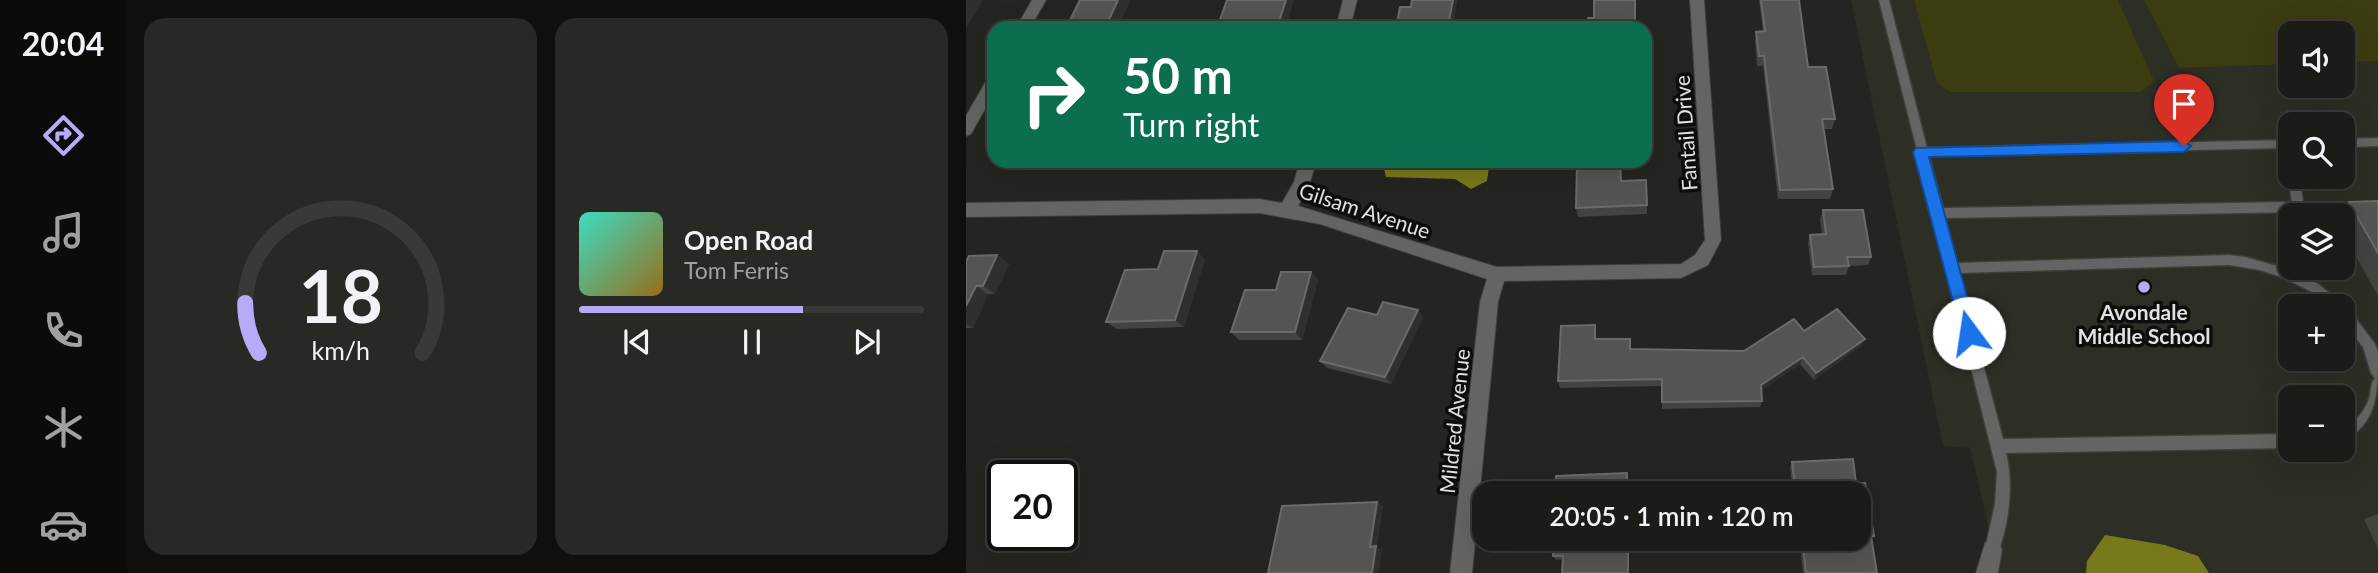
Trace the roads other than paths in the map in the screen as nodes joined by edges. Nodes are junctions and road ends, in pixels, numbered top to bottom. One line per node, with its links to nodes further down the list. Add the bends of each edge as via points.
1 (1039, 0): 5 (street)
2 (1350, 0): 6 (street)
3 (1697, 0): 18 (street, Fantail Drive, via 1713,240)
4 (1884, 0): 12 (lane)
5 (1027, 21)
6 (1345, 21)
7 (987, 92): 8 (street)
8 (966, 130)
9 (2378, 142): 10 (lane)
10 (2355, 143)
11 (2278, 147): 12 (lane)
12 (1921, 152): 17 (lane)
13 (1306, 168): 15 (street)
14 (2296, 189): 17 (lane, via 2298,207)
15 (1288, 208): 16 (street, Gilsam Avenue); 20 (street, Gilsam Avenue)
16 (966, 210)
17 (1938, 214): 19 (lane)
18 (1703, 260): 20 (street, Gilsam Avenue, via 1681,271)
19 (1952, 268): 21 (lane, via 2229,260 2260,263 2292,274); 27 (lane)
20 (1497, 274): 29 (street, Mildred Avenue, via 1489,302)
21 (2325, 294)
22 (2355, 326): 23 (lane, via 2369,344)
23 (2378, 373)
24 (2378, 383): 25 (lane, via 2376,404)
25 (2355, 429)
26 (2278, 441): 27 (lane)
27 (1998, 446): 28 (lane, via 2004,486)
28 (1992, 550): 30 (street)
29 (1461, 573)
30 (1987, 573)

